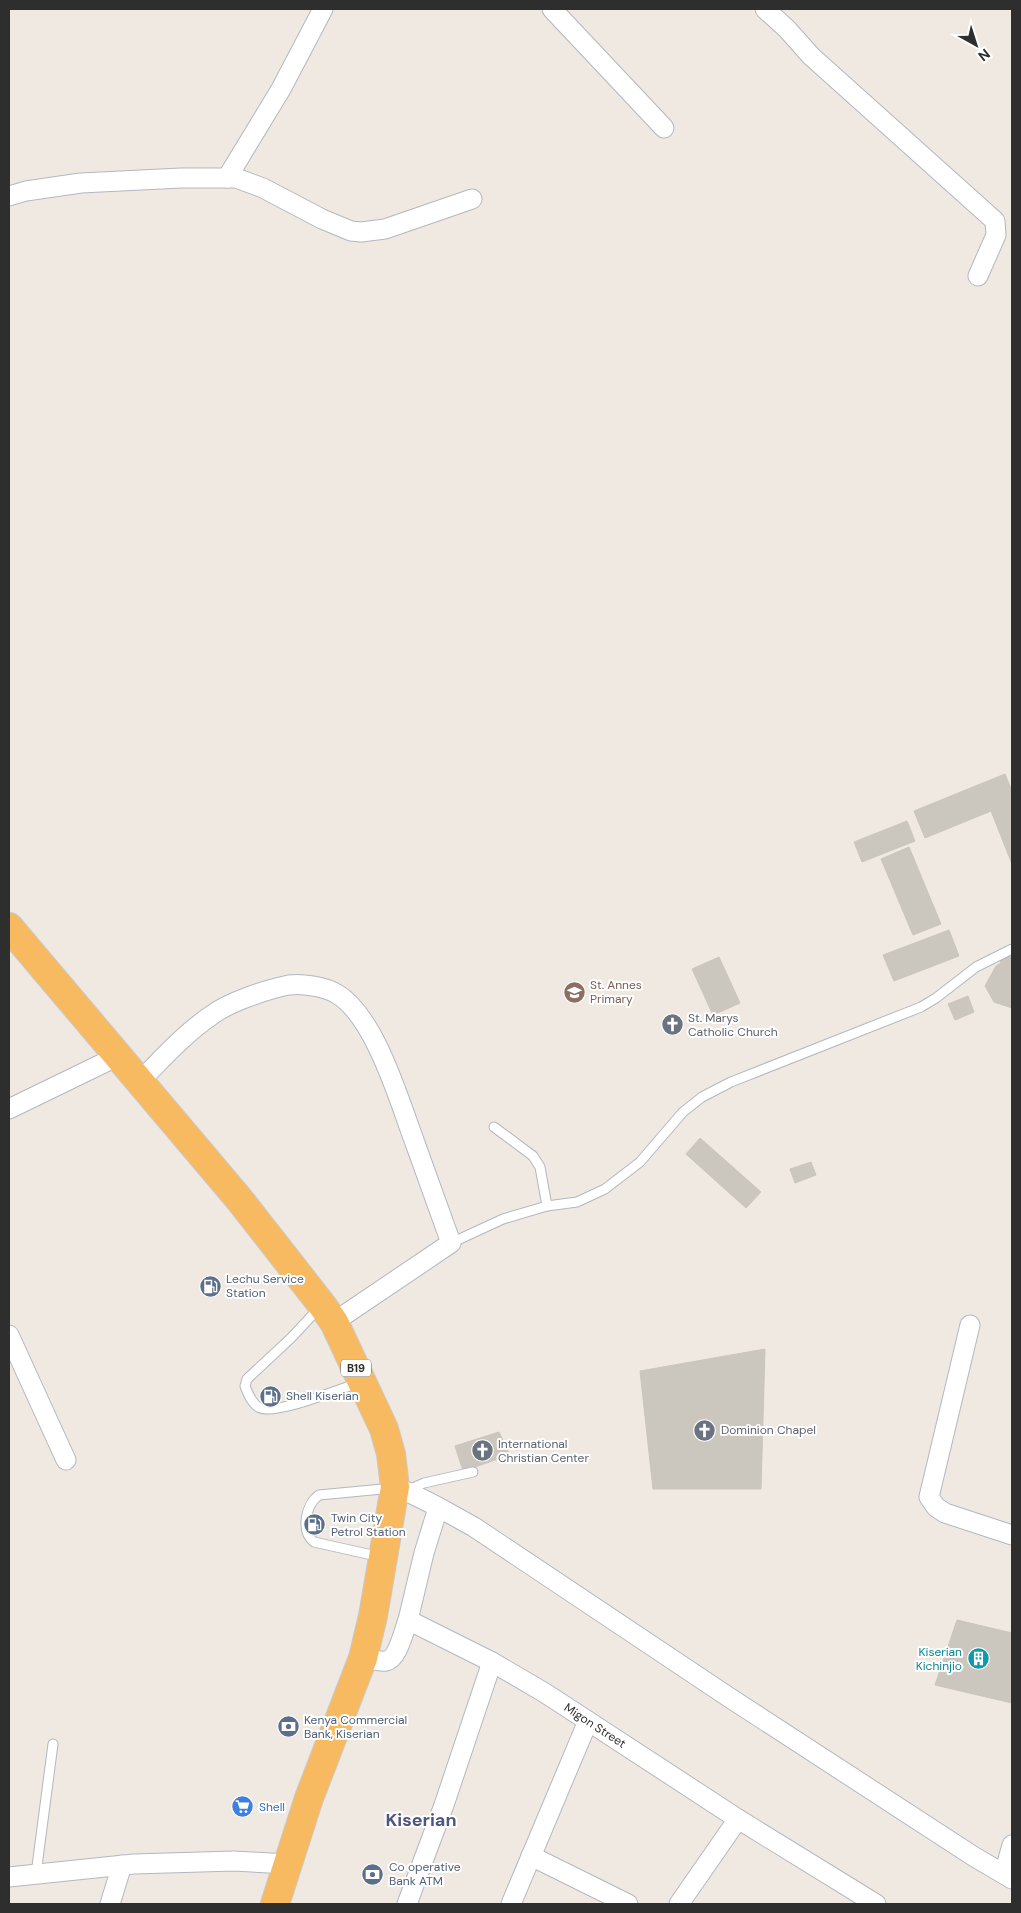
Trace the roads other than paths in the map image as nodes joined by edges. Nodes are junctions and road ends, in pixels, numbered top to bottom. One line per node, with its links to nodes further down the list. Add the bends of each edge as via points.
1 (323, 9): 5 (street, via 281,89)
2 (552, 9): 4 (street)
3 (765, 9): 8 (street, via 811,56 995,221 996,235)
4 (664, 128)
5 (227, 178): 6 (street, via 81,183); 7 (street, via 249,182 322,220 361,232 385,229)
6 (9, 196)
7 (472, 199)
8 (978, 276)
9 (9, 927): 11 (highway, B19)
10 (1012, 949): 15 (lane, via 976,967 921,1007 732,1082 702,1098 684,1112 640,1162 605,1189 577,1202)
11 (118, 1056): 12 (highway, B19); 13 (street)
12 (139, 1082): 16 (street, via 213,1014 248,997 291,985 324,988 338,994 359,1014 393,1081); 17 (highway, B19, via 239,1199)
13 (9, 1109)
14 (494, 1127): 15 (lane, via 533,1156 540,1166)
15 (547, 1206): 16 (lane, via 503,1219)
16 (451, 1244): 17 (street)
17 (328, 1314): 20 (highway, B19); 20 (lane, via 291,1338 247,1379 245,1386 249,1395 255,1404 270,1410)
18 (970, 1326): 25 (street, via 930,1497 945,1513)
19 (9, 1335): 21 (street)
20 (363, 1381): 23 (highway, B19, via 384,1429)
21 (66, 1460)
22 (473, 1472): 23 (lane)
23 (400, 1489): 24 (street); 26 (highway, B19); 26 (lane, via 319,1495 309,1507 308,1538)
24 (438, 1508): 27 (street); 38 (street, via 474,1527 735,1702)
25 (1012, 1535)
26 (383, 1557): 28 (highway, B19)
27 (408, 1620): 28 (street, via 396,1653 390,1660); 29 (street, Migon Street)
28 (363, 1658): 35 (highway, B19, via 309,1798)
29 (492, 1662): 30 (street, Migon Street); 42 (street, via 444,1805)
30 (588, 1722): 32 (street, Migon Street); 34 (street)
31 (53, 1744): 37 (lane)
32 (738, 1819): 45 (street); 46 (street, Migon Street)
33 (1012, 1845): 38 (street)
34 (531, 1856): 43 (street); 44 (street)
35 (288, 1864): 36 (street, via 234,1861); 41 (highway, B19)
36 (122, 1866): 37 (street); 40 (street)
37 (36, 1874): 39 (street)
38 (1008, 1876)
39 (9, 1877)
40 (110, 1904)
41 (275, 1904)
42 (406, 1904)
43 (511, 1904)
44 (628, 1904)
45 (679, 1904)
46 (876, 1904)

